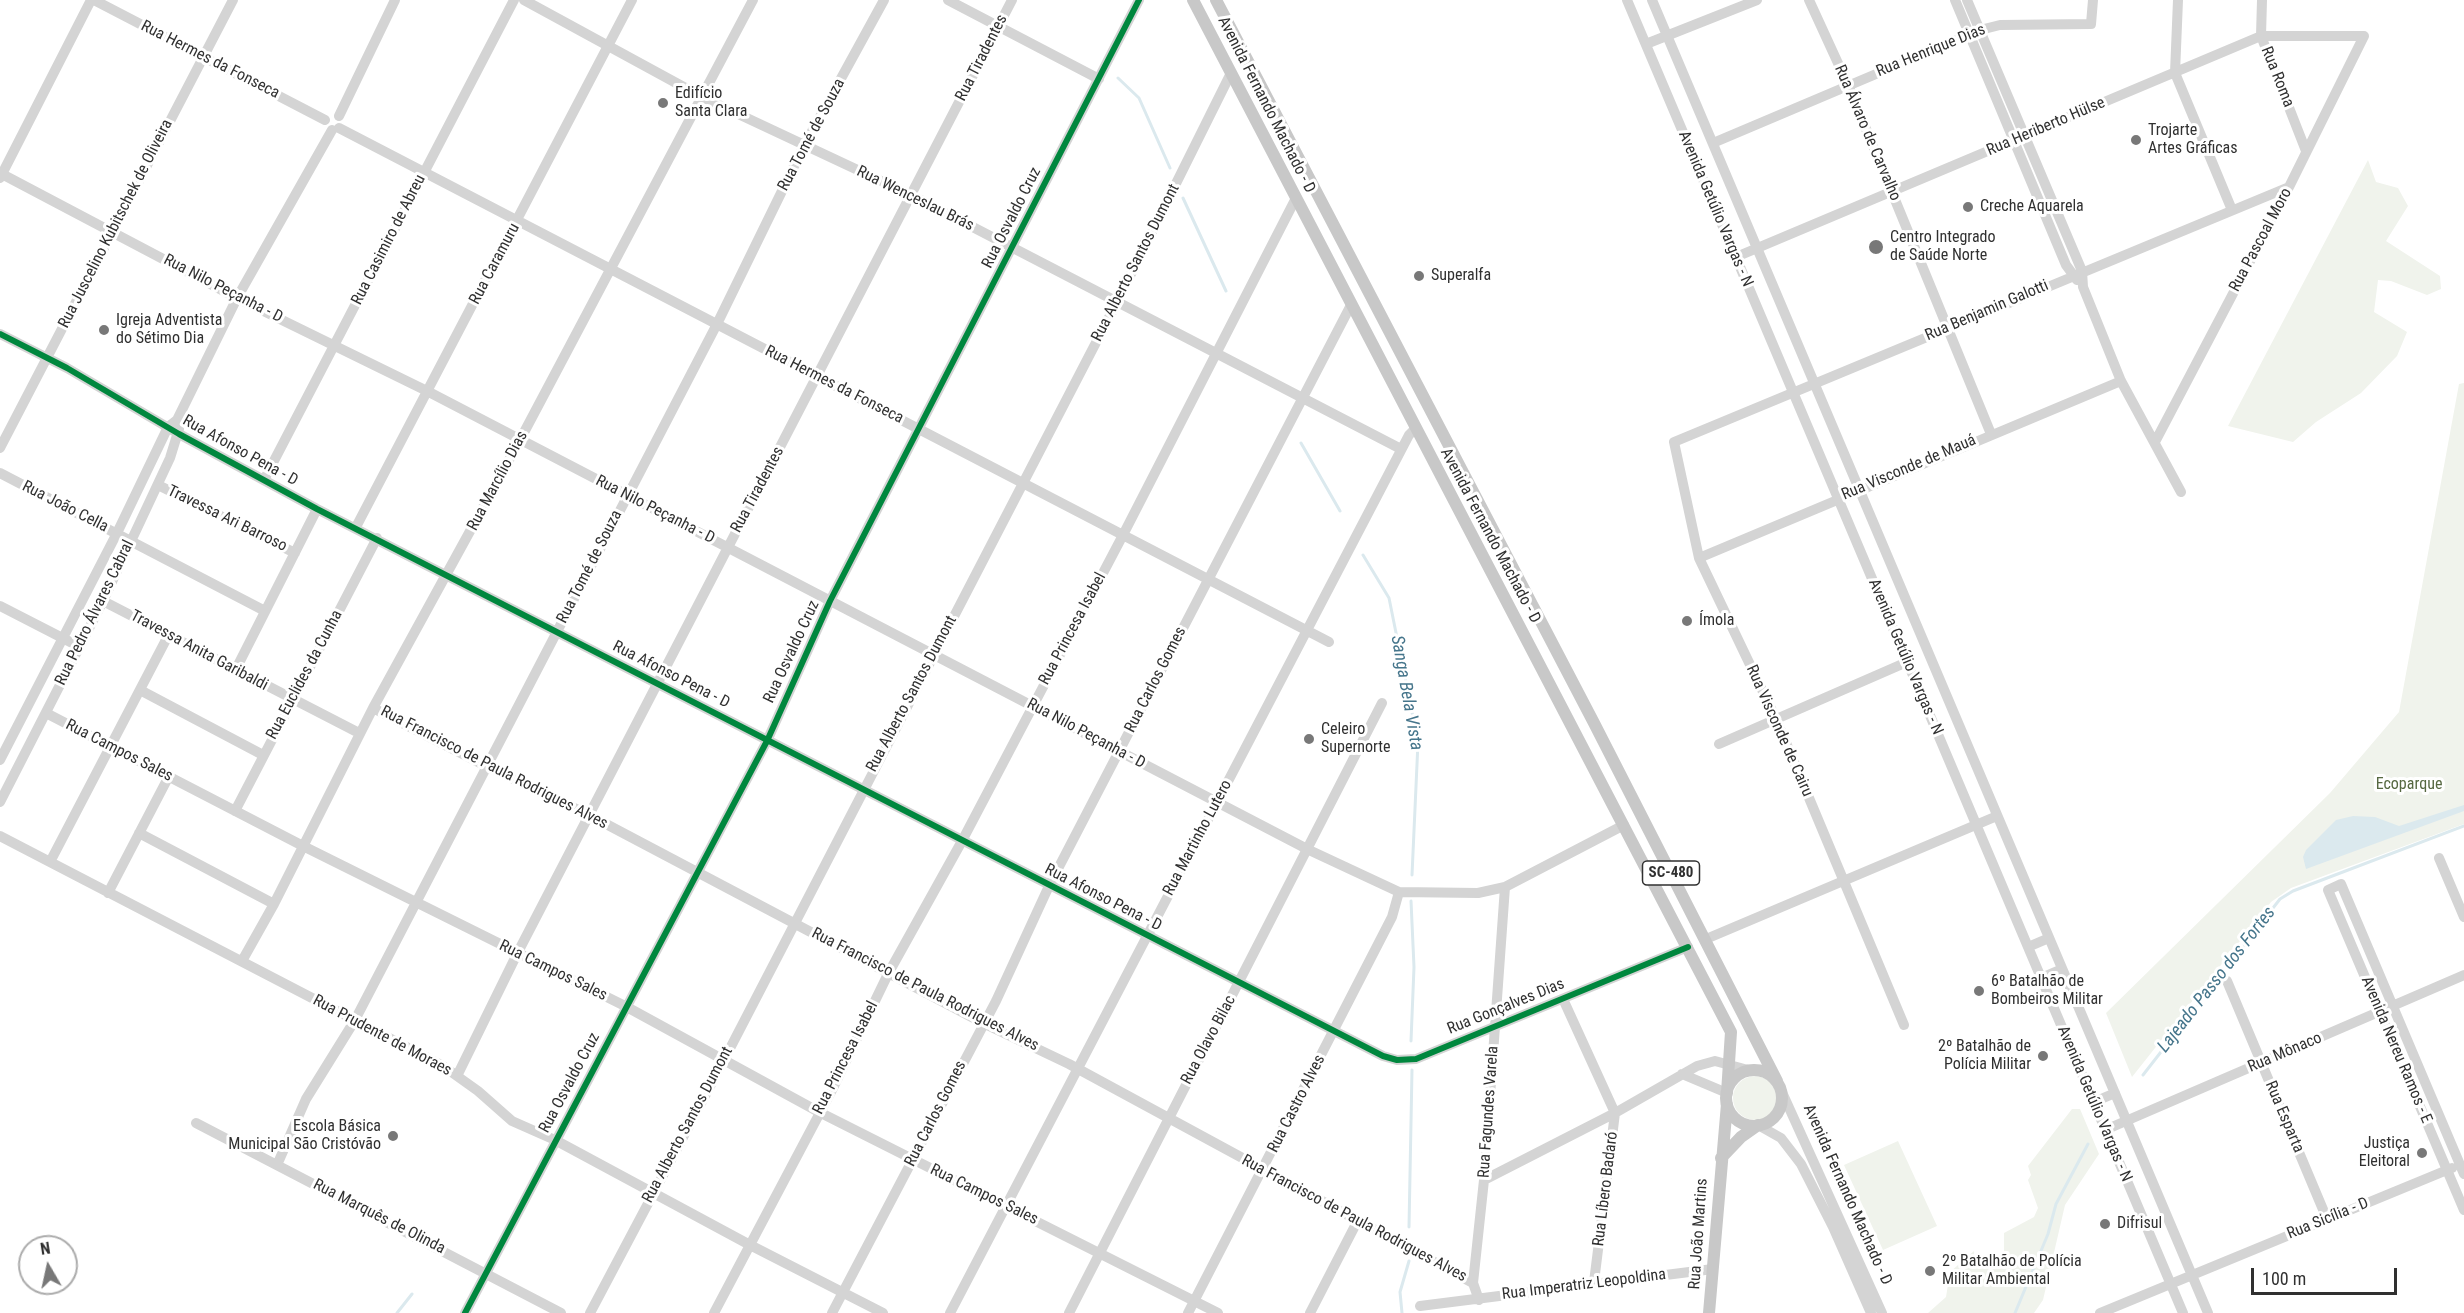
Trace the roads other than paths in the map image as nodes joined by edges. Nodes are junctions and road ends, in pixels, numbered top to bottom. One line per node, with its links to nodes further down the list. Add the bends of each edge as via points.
1 (93, 0): 30 (street, Rua Hermes da Fonseca); 47 (street)
2 (233, 0): 30 (street, Rua Juscelino Kubitschek de Oliveira)
3 (396, 0): 38 (street)
4 (514, 0): 46 (street, Rua Casimiro de Abreu)
5 (524, 0): 29 (street, Rua Wenceslau Brás)
6 (632, 0): 29 (street, Rua Caramuru)
7 (753, 0): 37 (street, Rua Marcílio Dias)
8 (884, 0): 44 (street, Rua Tomé de Souza)
9 (948, 0): 23 (street)
10 (1012, 0): 23 (street, Rua Tiradentes)
11 (1139, 0): 33 (street, Rua Osvaldo Cruz)
12 (1193, 0): 31 (main road, Avenida Fernando Machado - D)
13 (1216, 0): 62 (main road, Avenida Fernando Machado - D)
14 (1627, 0): 28 (street, Avenida Getúlio Vargas - N)
15 (1652, 0): 25 (street, Avenida Getúlio Vargas - N)
16 (1757, 0): 25 (street)
17 (1809, 0): 35 (street, Rua Álvaro de Carvalho)
18 (1955, 0): 24 (street)
19 (1967, 0): 24 (street)
20 (2093, 0): 24 (street, Rua Henrique Dias, via 2091,24 2000,25)
21 (2178, 0): 32 (street)
22 (2262, 0): 26 (street, Rua Roma)
23 (999, 27): 33 (street); 50 (street, Rua Tiradentes)
24 (1974, 32): 34 (street); 35 (street, Rua Henrique Dias); 36 (street)
25 (1667, 35): 28 (street); 43 (street, Avenida Getúlio Vargas - N)
26 (2261, 36): 27 (street, Rua Heriberto Hülse); 32 (street, Rua Heriberto Hülse); 45 (street, Rua Roma)
27 (2364, 36): 45 (street, Rua Pascoal Moro)
28 (1646, 44): 60 (street, Avenida Getúlio Vargas - N)
29 (608, 47): 37 (street, Rua Wenceslau Brás); 55 (street, Rua Caramuru)
30 (203, 57): 39 (street, Rua Hermes da Fonseca); 56 (street, Rua Juscelino Kubitschek de Oliveira)
31 (1231, 73): 51 (main road, Avenida Fernando Machado - D); 65 (street, Rua Alberto Santos Dumont)
32 (2175, 73): 41 (street, Rua Heriberto Hülse); 54 (street)
33 (1099, 79): 58 (street, Rua Osvaldo Cruz)
34 (2002, 82): 36 (street); 41 (street)
35 (1848, 85): 43 (street, Rua Henrique Dias); 49 (street, Rua Álvaro de Carvalho)
36 (1991, 87): 42 (street)
37 (702, 96): 44 (street, Rua Wenceslau Brás); 61 (street, Rua Marcílio Dias)
38 (339, 116): 39 (street, via 331,114); 40 (street, via 342,120)
39 (325, 120): 40 (street, via 326,126)
40 (335, 129): 46 (street, Rua Hermes da Fonseca); 64 (street, Rua Pedro Álvares Cabral)
41 (2025, 136): 42 (street, Rua Heriberto Hülse); 52 (street)
42 (2014, 141): 49 (street, Rua Heriberto Hülse); 53 (street)
43 (1713, 143): 59 (street, Avenida Getúlio Vargas - N)
44 (804, 146): 50 (street, Rua Wenceslau Brás); 67 (street, Rua Tomé de Souza)
45 (2306, 152): 48 (street, Rua Pascoal Moro)
46 (424, 172): 55 (street, Rua Hermes da Fonseca); 70 (street, Rua Casimiro de Abreu)
47 (1, 175): 56 (street, Rua Nilo Peçanha - D)
48 (2289, 187): 54 (street, Rua Benjamin Galotti); 88 (street, Rua Pascoal Moro)
49 (1893, 192): 59 (street, Rua Heriberto Hülse); 68 (street, Rua Álvaro de Carvalho)
50 (911, 195): 58 (street, Rua Wenceslau Brás); 73 (street, Rua Tiradentes)
51 (1296, 198): 57 (main road, Avenida Fernando Machado - D); 71 (street, Rua Princesa Isabel)
52 (2054, 204): 53 (street); 63 (street)
53 (2043, 209): 63 (street)
54 (2232, 210): 63 (street, Rua Benjamin Galotti)
55 (518, 220): 61 (street, Rua Hermes da Fonseca); 76 (street, Rua Caramuru)
56 (112, 231): 64 (street, Rua Nilo Peçanha - D); 72 (street, Rua Juscelino Kubitschek de Oliveira)
57 (1320, 243): 62 (main road, via 1344,271); 66 (main road, Avenida Fernando Machado - D)
58 (1012, 248): 65 (street, Rua Wenceslau Brás); 83 (street, Rua Osvaldo Cruz)
59 (1757, 248): 60 (street, Rua Heriberto Hülse); 75 (street, Avenida Getúlio Vargas - N)
60 (1736, 257): 77 (street, Avenida Getúlio Vargas - N)
61 (612, 269): 67 (street, Rua Hermes da Fonseca); 87 (street, Rua Marcílio Dias)
62 (1356, 269): 79 (main road, Avenida Fernando Machado - D)
63 (2077, 274): 68 (street, Rua Benjamin Galotti); 74 (street)
64 (237, 298): 70 (street, Rua Nilo Peçanha - D); 80 (street, Rua Pedro Álvares Cabral)
65 (1117, 302): 71 (street, Rua Wenceslau Brás); 93 (street, Rua Alberto Santos Dumont)
66 (1351, 305): 78 (street, Rua Carlos Gomes); 82 (main road, Avenida Fernando Machado - D)
67 (717, 324): 73 (street, Rua Hermes da Fonseca); 97 (street, Rua Tomé de Souza)
68 (1949, 327): 75 (street, Rua Benjamin Galotti); 85 (street, Rua Álvaro de Carvalho)
69 (0, 334): 72 (street, Rua Afonso Pena - D)
70 (335, 344): 76 (street, Rua Nilo Peçanha - D); 92 (street, Rua Casimiro de Abreu)
71 (1217, 354): 78 (street, Rua Wenceslau Brás); 102 (street, Rua Princesa Isabel)
72 (46, 359): 81 (street, Rua Afonso Pena - D); 89 (street, Rua Juscelino Kubitschek de Oliveira)
73 (817, 376): 83 (street, Rua Hermes da Fonseca); 105 (street, Rua Tiradentes)
74 (2121, 381): 85 (street, Rua Visconde de Mauá); 88 (street)
75 (1815, 383): 77 (street, Rua Benjamin Galotti); 95 (street, Avenida Getúlio Vargas - N)
76 (428, 391): 87 (street, Rua Nilo Peçanha - D); 100 (street, Rua Caramuru)
77 (1793, 393): 86 (street, Rua Benjamin Galotti); 98 (street, Avenida Getúlio Vargas - N)
78 (1303, 398): 90 (street, Rua Wenceslau Brás); 111 (street, Rua Carlos Gomes)
79 (1433, 417): 82 (main road); 106 (main road, Avenida Fernando Machado - D)
80 (177, 420): 81 (street, Rua Pedro Álvares Cabral); 84 (street)
81 (168, 427): 84 (street, Rua Afonso Pena - D); 101 (street, Rua Pedro Álvares Cabral)
82 (1416, 428): 90 (street, Rua Martinho Lutero); 108 (main road, Avenida Fernando Machado - D)
83 (918, 429): 93 (street, Rua Hermes da Fonseca); 113 (street, Rua Osvaldo Cruz)
84 (179, 434): 92 (street, Rua Afonso Pena - D); 94 (street, Rua Pedro Álvares Cabral)
85 (1991, 434): 95 (street, Rua Visconde de Mauá)
86 (1686, 438): 109 (street, Rua Visconde de Cairu, via 1674,442)
87 (520, 440): 97 (street, Rua Nilo Peçanha - D); 110 (street, Rua Marcílio Dias)
88 (2155, 442): 96 (street)
89 (0, 448)
90 (1401, 449): 117 (street, Rua Martinho Lutero)
91 (0, 473): 101 (street, Rua João Cella)
92 (264, 480): 99 (street, Rua Afonso Pena - D)
93 (1023, 483): 102 (street, Rua Hermes da Fonseca); 122 (street, Rua Alberto Santos Dumont)
94 (158, 485): 104 (street, Rua Pedro Álvares Cabral); 107 (street, Travessa Ari Barroso)
95 (1859, 490): 98 (street, Rua Visconde de Mauá); 148 (street, Avenida Getúlio Vargas - N)
96 (2181, 492)
97 (627, 496): 105 (street, Rua Nilo Peçanha - D); 116 (street, Rua Tomé de Souza)
98 (1838, 498): 109 (street, Rua Visconde de Mauá); 123 (street, Avenida Getúlio Vargas - N)
99 (317, 509): 100 (street, Rua Afonso Pena - D); 107 (street)
100 (356, 527): 103 (street, Rua Afonso Pena - D)
101 (117, 533): 104 (street, Rua João Cella); 119 (street, Rua Pedro Álvares Cabral)
102 (1122, 535): 111 (street, Rua Hermes da Fonseca); 129 (street, Rua Princesa Isabel)
103 (377, 538): 110 (street, Rua Afonso Pena - D); 127 (street, Rua Euclides da Cunha)
104 (130, 540): 112 (street, Rua Pedro Álvares Cabral); 115 (street, Rua João Cella)
105 (728, 548): 113 (street, Rua Nilo Peçanha - D); 125 (street, Rua Tiradentes)
106 (1503, 548): 108 (main road); 147 (main road, Avenida Fernando Machado - D / SC-480)
107 (295, 553): 115 (street)
108 (1483, 556): 150 (main road, Avenida Fernando Machado - D)
109 (1699, 558): 132 (street, Rua Visconde de Cairu)
110 (447, 575): 116 (street, Rua Afonso Pena - D); 130 (street, Rua Marcílio Dias)
111 (1209, 580): 117 (street, Rua Hermes da Fonseca); 137 (street, Rua Carlos Gomes)
112 (104, 601): 118 (street, Travessa Anita Garibaldi); 121 (street, Rua Pedro Álvares Cabral)
113 (830, 601): 122 (street, Rua Nilo Peçanha - D); 134 (street, Rua Osvaldo Cruz)
114 (0, 606): 119 (street)
115 (265, 611): 124 (street)
116 (557, 631): 125 (street, Rua Afonso Pena - D); 140 (street, Rua Tomé de Souza)
117 (1306, 631): 120 (street, Rua Hermes da Fonseca); 144 (street, Rua Martinho Lutero)
118 (170, 634): 124 (street, Travessa Anita Garibaldi); 126 (street)
119 (64, 638): 121 (street); 139 (street, Rua Pedro Álvares Cabral)
120 (1329, 642)
121 (80, 646): 131 (street, Rua Pedro Álvares Cabral)
122 (933, 654): 129 (street, Rua Nilo Peçanha - D); 142 (street, Rua Alberto Santos Dumont)
123 (1907, 662): 132 (street); 149 (street, Avenida Getúlio Vargas - N)
124 (236, 669): 127 (street, Travessa Anita Garibaldi)
125 (657, 684): 134 (street, Rua Afonso Pena - D); 146 (street, Rua Tiradentes)
126 (140, 690): 136 (street); 138 (street)
127 (292, 700): 133 (street, Travessa Anita Garibaldi); 138 (street, Rua Euclides da Cunha)
128 (1382, 703): 155 (street, Rua Olavo Bilac)
129 (1033, 706): 137 (street, Rua Nilo Peçanha - D); 153 (street, Rua Princesa Isabel)
130 (373, 708): 133 (street, Rua Marcílio Dias); 140 (street, Rua Francisco de Paula Rodrigues Alves)
131 (46, 713): 136 (street, Rua Campos Sales); 143 (street, Rua Pedro Álvares Cabral)
132 (1776, 719): 135 (street); 159 (street, Rua Visconde de Cairu)
133 (359, 733): 154 (street, Rua Marcílio Dias)
134 (766, 741): 142 (street, Rua Afonso Pena - D); 158 (street, Rua Osvaldo Cruz)
135 (1719, 744)
136 (111, 747): 141 (street, Rua Campos Sales); 157 (street)
137 (1119, 751): 144 (street, Rua Nilo Peçanha - D); 160 (street, Rua Carlos Gomes)
138 (263, 755): 145 (street, Rua Euclides da Cunha)
139 (0, 760)
140 (486, 766): 146 (street, Rua Francisco de Paula Rodrigues Alves); 164 (street, Rua Tomé de Souza)
141 (169, 776): 145 (street, Rua Campos Sales); 151 (street)
142 (863, 789): 153 (street, Rua Afonso Pena - D); 167 (street, Rua Alberto Santos Dumont)
143 (0, 802)
144 (1217, 802): 155 (street, Rua Nilo Peçanha - D); 168 (street, Rua Martinho Lutero)
145 (235, 811): 154 (street, Rua Campos Sales)
146 (589, 815): 158 (street, Rua Francisco de Paula Rodrigues Alves); 174 (street, Rua Tiradentes)
147 (1642, 816): 150 (main road); 170 (main road, Avenida Fernando Machado - D / SC-480)
148 (1997, 816): 149 (street); 169 (street, Avenida Getúlio Vargas - N)
149 (1976, 824): 159 (street); 172 (street, Avenida Getúlio Vargas - N)
150 (1624, 825): 161 (street); 171 (main road, Avenida Fernando Machado - D)
151 (139, 833): 163 (street); 165 (street)
152 (0, 836): 157 (street, Rua Prudente de Moraes)
153 (962, 841): 160 (street, Rua Afonso Pena - D); 178 (street, Rua Princesa Isabel)
154 (303, 846): 164 (street, Rua Campos Sales); 165 (street, Rua Marcílio Dias)
155 (1309, 850): 162 (street, Rua Nilo Peçanha - D); 182 (street, Rua Olavo Bilac)
156 (2439, 858): 166 (street)
157 (50, 862): 163 (street, Rua Prudente de Moraes)
158 (696, 871): 167 (street, Rua Francisco de Paula Rodrigues Alves); 184 (street, Rua Osvaldo Cruz)
159 (1842, 880): 170 (street); 189 (street, Rua Visconde de Cairu)
160 (1049, 886): 168 (street, Rua Afonso Pena - D); 188 (street, Rua Carlos Gomes)
161 (1505, 887): 162 (street, via 1478,893); 190 (street, Rua Fagundes Varela)
162 (1399, 892): 191 (street, Rua Castro Alves, via 1392,917)
163 (108, 893): 176 (street, Rua Prudente de Moraes)
164 (416, 903): 174 (street, Rua Campos Sales); 187 (street, Rua Tomé de Souza)
165 (274, 904): 176 (street, Rua Marcílio Dias)
166 (2464, 917)
167 (795, 922): 178 (street, Rua Francisco de Paula Rodrigues Alves); 192 (street, Rua Alberto Santos Dumont)
168 (1147, 936): 182 (street, Rua Afonso Pena - D); 195 (street, Rua Martinho Lutero)
169 (2049, 938): 172 (street); 177 (street, Avenida Getúlio Vargas - N)
170 (1706, 939): 201 (main road, Avenida Fernando Machado - D / SC-480)
171 (1688, 947): 183 (street, Rua Gonçalves Dias); 194 (main road, Avenida Fernando Machado - D, via 1731,1032)
172 (2028, 947): 180 (street, Avenida Getúlio Vargas - N)
173 (2369, 949): 175 (street); 175 (street, Avenida Nereu Ramos - E, via 2341,884 2328,890); 185 (street, Avenida Nereu Ramos - E)
174 (517, 954): 184 (street, Rua Campos Sales); 199 (street, Rua Tiradentes)
175 (2355, 954): 186 (street, Avenida Nereu Ramos - E)
176 (242, 962): 187 (street, Rua Prudente de Moraes)
177 (2062, 969): 180 (street); 202 (street, Avenida Getúlio Vargas - N)
178 (888, 974): 188 (street, Rua Francisco de Paula Rodrigues Alves); 205 (street, Rua Princesa Isabel)
179 (2464, 975): 185 (street, Rua Mônaco)
180 (2041, 978): 204 (street, Avenida Getúlio Vargas - N)
181 (2228, 981): 193 (street, Rua Esparta)
182 (1239, 984): 191 (street, Rua Afonso Pena - D); 207 (street, Rua Olavo Bilac)
183 (1563, 999): 190 (street, Rua Gonçalves Dias); 206 (street, Rua Líbero Badaró)
184 (625, 1006): 192 (street, Rua Campos Sales); 212 (street, Rua Osvaldo Cruz)
185 (2393, 1006): 186 (street, Rua Mônaco); 198 (street, Avenida Nereu Ramos - E)
186 (2380, 1011): 193 (street, Rua Mônaco); 200 (street, Avenida Nereu Ramos - E)
187 (355, 1020): 199 (street, Rua Prudente de Moraes); 215 (street, Rua Tomé de Souza, via 306,1099)
188 (983, 1023): 195 (street, Rua Francisco de Paula Rodrigues Alves); 214 (street, Rua Carlos Gomes)
189 (1904, 1025)
190 (1495, 1027): 191 (street, Rua Gonçalves Dias, via 1416,1059 1397,1060); 219 (street, Rua Fagundes Varela)
191 (1334, 1033): 217 (street, Rua Castro Alves)
192 (724, 1060): 205 (street, Rua Campos Sales); 220 (street, Rua Alberto Santos Dumont)
193 (2262, 1062): 208 (street, Rua Mônaco); 224 (street, Rua Esparta)
194 (1730, 1064): 196 (street); 197 (street, via 1715,1061); 203 (main road, Avenida Fernando Machado - D)
195 (1078, 1069): 207 (street, Rua Francisco de Paula Rodrigues Alves); 221 (street, Rua Martinho Lutero)
196 (1748, 1070): 201 (main road, via 1764,1071); 203 (main road, via 1738,1075)
197 (1682, 1074): 203 (street); 206 (street)
198 (2422, 1075): 200 (street); 216 (street, Avenida Nereu Ramos - E)
199 (457, 1076): 212 (street, Rua Prudente de Moraes, via 505,1116)
200 (2409, 1080): 218 (street, Avenida Nereu Ramos - E)
201 (1779, 1086): 210 (main road, via 1780,1109 1767,1123); 222 (street, Avenida Fernando Machado - D)
202 (2115, 1093): 204 (street); 208 (street, Avenida Getúlio Vargas - N)
203 (1727, 1099): 210 (main road, via 1730,1112 1742,1123); 213 (main road, Rua João Martins)
204 (2094, 1102): 211 (street, Avenida Getúlio Vargas - N)
205 (819, 1112): 214 (street, Rua Campos Sales); 226 (street, Rua Princesa Isabel)
206 (1616, 1113): 219 (street); 231 (street, Rua Líbero Badaró)
207 (1168, 1119): 217 (street, Rua Francisco de Paula Rodrigues Alves); 227 (street, Rua Olavo Bilac)
208 (2126, 1121): 211 (street, Rua Mônaco); 230 (street, Avenida Getúlio Vargas - N)
209 (196, 1123): 215 (street, Rua Marquês de Olinda)
210 (1758, 1125): 213 (main road, Rua João Martins); 222 (street, Avenida Fernando Machado - D, via 1781,1138)
211 (2105, 1130): 233 (street, Avenida Getúlio Vargas - N)
212 (555, 1140): 220 (street, Rua Prudente de Moraes); 229 (street, Rua Osvaldo Cruz)
213 (1721, 1158): 228 (main road, Rua João Martins)
214 (913, 1160): 221 (street, Rua Campos Sales); 234 (street, Rua Carlos Gomes)
215 (277, 1165): 229 (street, Rua Marquês de Olinda)
216 (2463, 1167): 218 (street, Rua Sicília - D)
217 (1264, 1169): 225 (street, Rua Francisco de Paula Rodrigues Alves); 236 (street, Rua Castro Alves)
218 (2447, 1170): 223 (street, Avenida Nereu Ramos - E); 224 (street, Rua Sicília - D)
219 (1484, 1180): 232 (street, Rua Fagundes Varela)
220 (652, 1192): 226 (street, Rua Prudente de Moraes); 240 (street, Rua Alberto Santos Dumont)
221 (1007, 1205): 227 (street, Rua Campos Sales); 244 (street, Rua Martinho Lutero)
222 (1829, 1207): 250 (street, Avenida Fernando Machado - D); 251 (street, Avenida Fernando Machado - D)
223 (2464, 1210)
224 (2327, 1219): 230 (street, Rua Sicília - D)
225 (1358, 1220): 232 (street, Rua Francisco de Paula Rodrigues Alves); 248 (street)
226 (750, 1245): 234 (street, Rua Prudente de Moraes); 241 (street, Rua Princesa Isabel)
227 (1100, 1253): 236 (street, Rua Campos Sales); 245 (street, Rua Olavo Bilac)
228 (1713, 1269): 231 (street, Rua Imperatriz Leopoldina); 249 (main road, Rua João Martins)
229 (486, 1273): 238 (street, Rua Osvaldo Cruz); 239 (street, Rua Marquês de Olinda)
230 (2192, 1275): 233 (street, Rua Sicília - D); 254 (street, Avenida Getúlio Vargas - N)
231 (1594, 1282): 235 (street, Rua Imperatriz Leopoldina)
232 (1473, 1283): 235 (street, Rua Fagundes Varela)
233 (2170, 1284): 252 (street, Rua Sicília - D); 253 (street, Avenida Getúlio Vargas - N)
234 (844, 1291): 242 (street, Rua Carlos Gomes); 243 (street, Rua Prudente de Moraes)
235 (1479, 1299): 237 (street, Rua Imperatriz Leopoldina)
236 (1194, 1301): 246 (street, Rua Castro Alves); 247 (street, Rua Campos Sales)
237 (1420, 1306)
238 (465, 1313)
239 (561, 1313)
240 (590, 1313)
241 (714, 1313)
242 (832, 1313)
243 (883, 1313)
244 (950, 1313)
245 (1069, 1313)
246 (1188, 1313)
247 (1218, 1313)
248 (1310, 1313)
249 (1709, 1313)
250 (1871, 1313)
251 (1882, 1313)
252 (2100, 1313)
253 (2183, 1313)
254 (2208, 1313)

